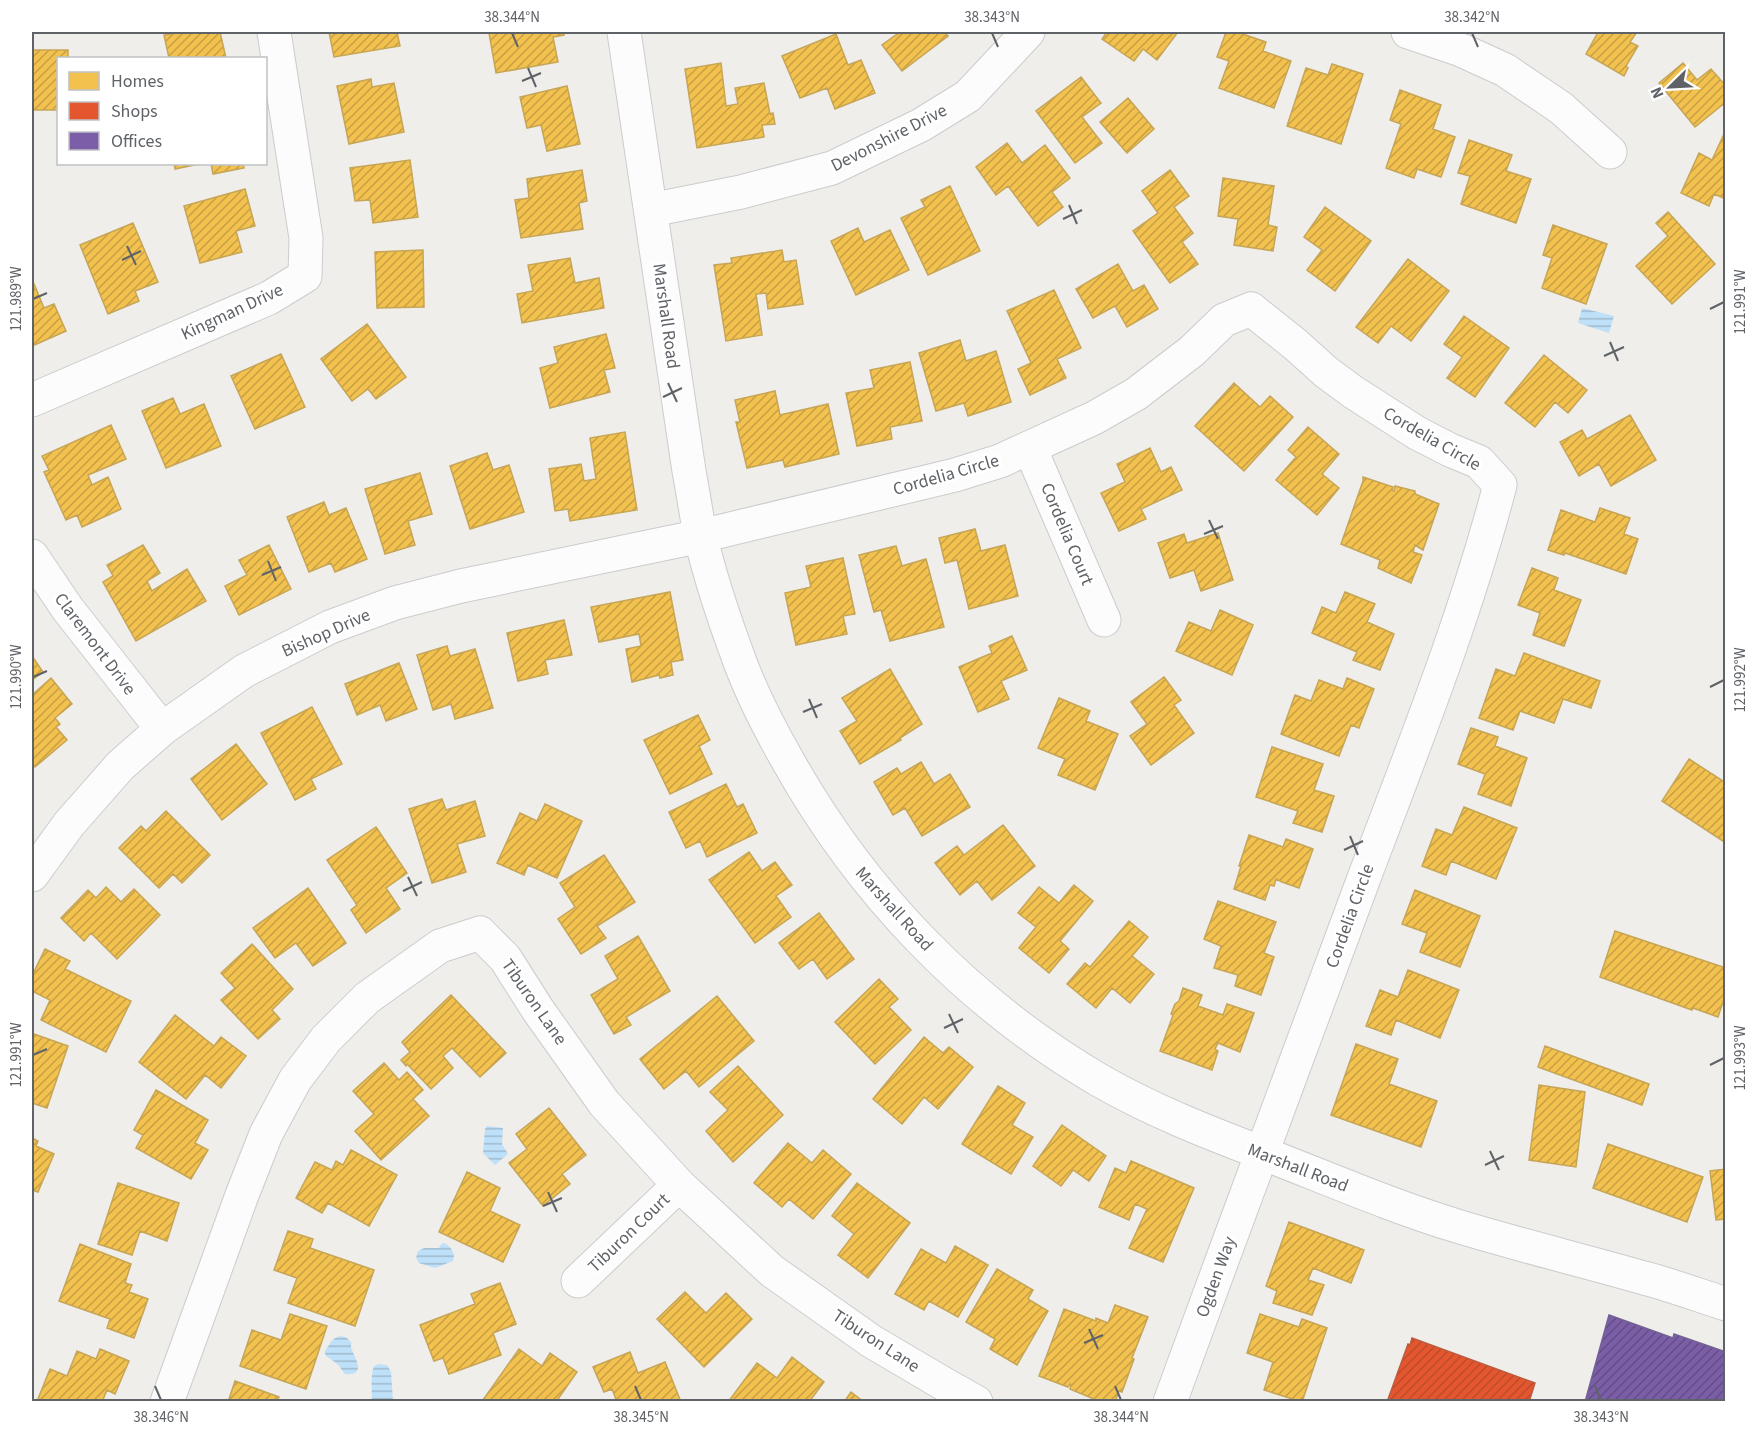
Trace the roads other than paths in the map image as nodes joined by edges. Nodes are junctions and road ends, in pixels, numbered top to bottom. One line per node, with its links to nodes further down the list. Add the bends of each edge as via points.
1 (274, 32): 7 (street, Kingman Drive, via 306,238 304,276 269,298)
2 (624, 32): 6 (street, Marshall Road)
3 (1028, 32): 6 (street, Devonshire Drive, via 968,96 921,125 832,168)
4 (1408, 32): 5 (street, via 1505,70 1561,108)
5 (1610, 152)
6 (651, 210): 9 (street, Marshall Road)
7 (32, 400)
8 (1030, 448): 9 (street, Cordelia Circle, via 955,476); 11 (street, Cordelia Court); 14 (street, Cordelia Circle, via 1136,394 1192,351 1224,320 1251,309 1353,392 1417,433 1479,462 1500,485 1450,648)
9 (700, 536): 12 (street, Bishop Drive, via 395,603 330,627 244,671); 14 (street, Marshall Road, via 736,653 775,738 826,825 884,901 962,980 1076,1065 1183,1122)
10 (32, 556): 12 (street, Claremont Drive, via 67,608)
11 (1104, 620)
12 (162, 729): 13 (street, Bishop Drive, via 120,766 69,824)
13 (32, 875)
14 (1261, 1153): 17 (street, Marshall Road, via 1454,1225); 20 (street, Ogden Way)
15 (679, 1185): 16 (street, Tiburon Court); 18 (street, Tiburon Lane, via 604,1102 505,958 480,933 440,946 367,998 326,1039 295,1080 266,1134); 19 (street, Tiburon Lane, via 772,1271 871,1341)
16 (578, 1281)
17 (1725, 1304)
18 (167, 1401)
19 (976, 1401)
20 (1170, 1401)

